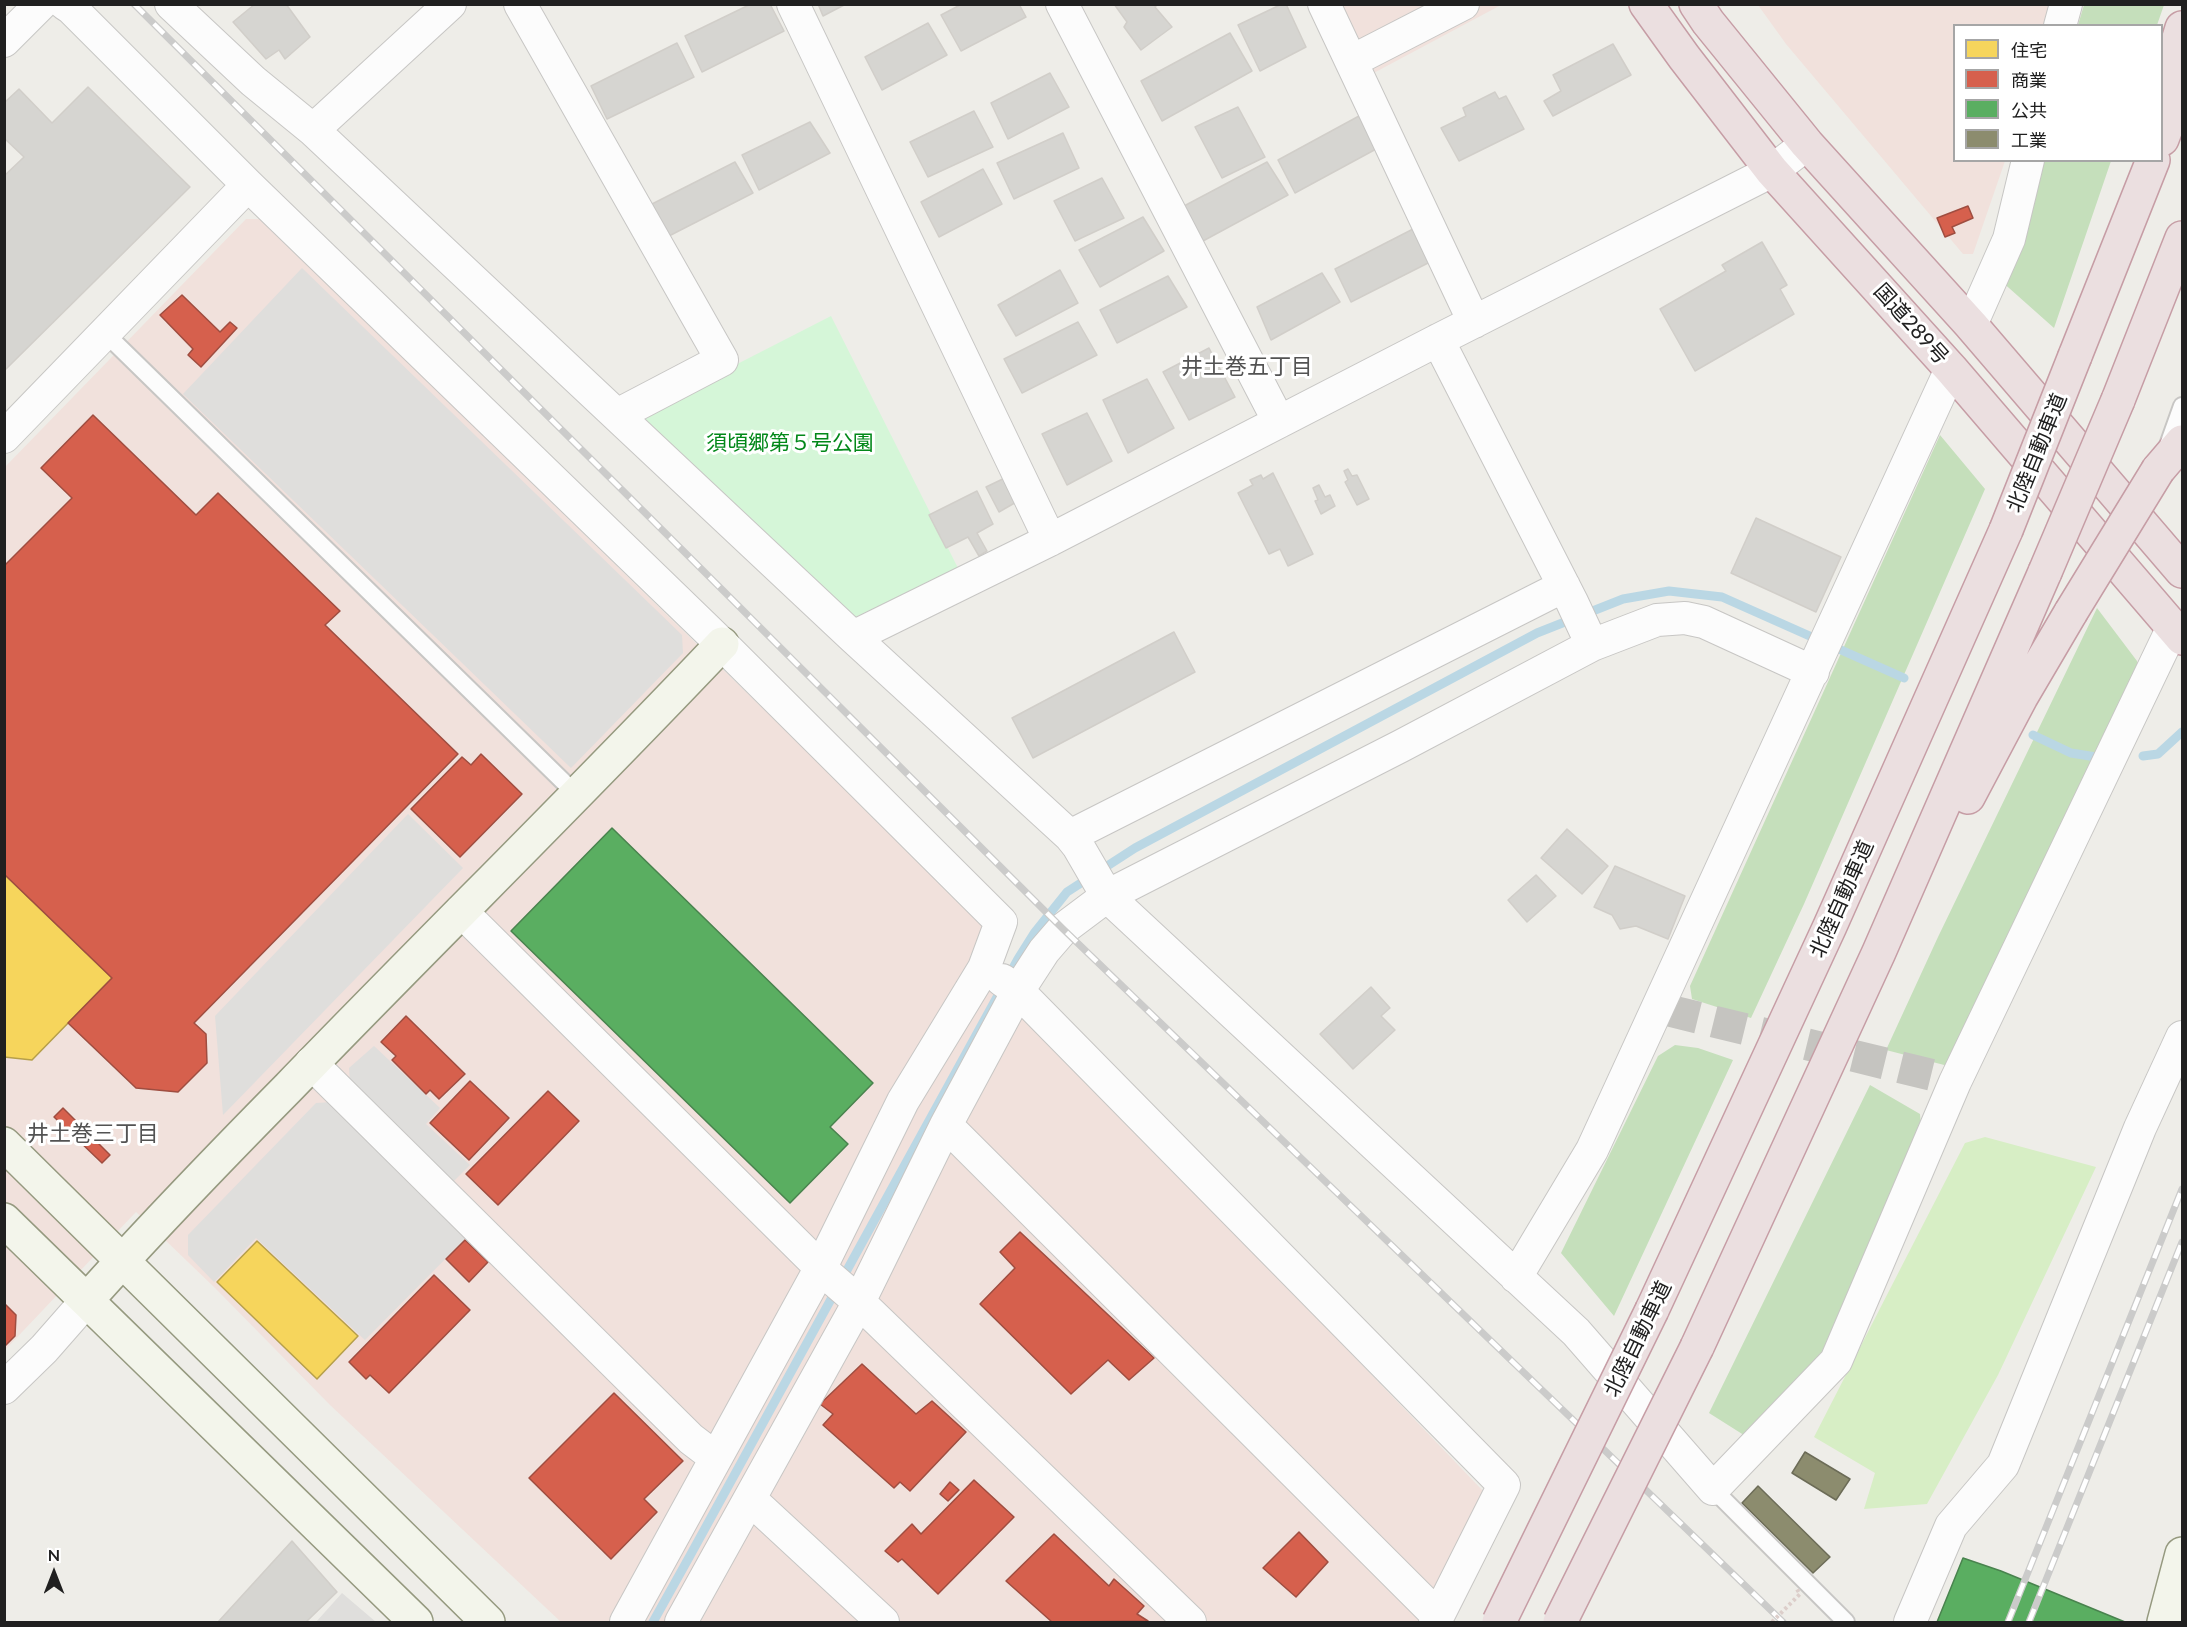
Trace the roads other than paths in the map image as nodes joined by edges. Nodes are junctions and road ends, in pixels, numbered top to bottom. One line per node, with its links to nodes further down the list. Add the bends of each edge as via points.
1 (41, 4): 15 (street)
2 (65, 4): 26 (street)
3 (171, 4): 19 (street, via 253,81)
4 (450, 4): 19 (street)
5 (520, 4): 35 (street, via 722,360)
6 (793, 4): 40 (street)
7 (1062, 4): 36 (street)
8 (1324, 4): 16 (street)
9 (1463, 4): 16 (street)
10 (1646, 4): 25 (highway, 国道289号)
11 (1696, 4): 21 (highway, 国道289号)
12 (2066, 4): 13 (street)
13 (2061, 24)
14 (2181, 33): 18 (highway)
15 (4, 41)
16 (1352, 61): 28 (street)
17 (2182, 86): 20 (highway)
18 (2163, 90)
19 (313, 130): 35 (street)
20 (2163, 136)
21 (1808, 144): 25 (street); 29 (highway, 国道289号)
22 (2028, 162): 29 (street, via 2009,239)
23 (2138, 162): 32 (highway)
24 (2152, 162): 32 (highway, 北陸自動車道)
25 (1772, 171): 28 (street); 33 (highway, 国道289号)
26 (248, 185): 30 (street); 45 (street)
27 (2182, 238): 62 (highway, bridge, via 2118,400 1880,952)
28 (1474, 322): 31 (street)
29 (1971, 325): 41 (highway, 国道289号)
30 (106, 334): 37 (street); 47 (lane)
31 (1438, 340): 36 (street); 42 (street)
32 (2075, 356): 75 (highway, 北陸自動車道, bridge, via 2006,530 1830,926 1652,1310)
33 (1952, 369): 43 (highway, 国道289号); 46 (street)
34 (2182, 406): 39 (lane)
35 (617, 415): 44 (street)
36 (1278, 422): 40 (street)
37 (4, 437)
38 (2182, 442): 39 (highway)
39 (2158, 470): 62 (highway, bridge, via 2021,697 1955,823 1776,1209)
40 (1050, 540): 44 (street)
41 (2182, 571)
42 (1578, 615): 46 (street, via 1685,618); 48 (street); 49 (street, via 1401,746)
43 (2178, 632): 65 (street, via 1944,1078 1836,1361)
44 (854, 637): 48 (street)
45 (722, 644): 47 (street); 51 (street, via 1001,922)
46 (1817, 663): 59 (street, via 1663,1008 1592,1150)
47 (577, 795): 50 (street)
48 (1074, 841): 49 (street)
49 (1103, 890): 52 (street, via 1062,929); 59 (street)
50 (461, 911): 54 (street); 60 (street)
51 (984, 968): 52 (street); 60 (street, via 903,1101)
52 (1018, 991): 55 (street); 68 (street, via 1504,1485)
53 (2182, 1037): 78 (street, via 2140,1128 2003,1465 1952,1526)
54 (311, 1063): 58 (street); 64 (street, via 692,1439)
55 (945, 1125): 60 (street); 68 (street)
56 (4, 1144): 58 (street)
57 (4, 1220): 61 (street)
58 (122, 1260): 61 (street); 70 (street)
59 (1516, 1277): 65 (street, via 1576,1332)
60 (839, 1285): 64 (street); 66 (street); 74 (street)
61 (87, 1300): 63 (street); 69 (street)
62 (1697, 1347): 76 (highway, bridge)
63 (4, 1389)
64 (716, 1458): 71 (street)
65 (1713, 1489): 77 (lane)
66 (750, 1499): 72 (street); 73 (street)
67 (2182, 1554): 79 (street)
68 (1436, 1619)
69 (416, 1623)
70 (488, 1623)
71 (626, 1623)
72 (681, 1623)
73 (883, 1623)
74 (1190, 1623)
75 (1499, 1623)
76 (1560, 1623)
77 (1846, 1623)
78 (1911, 1623)
79 (2164, 1623)

